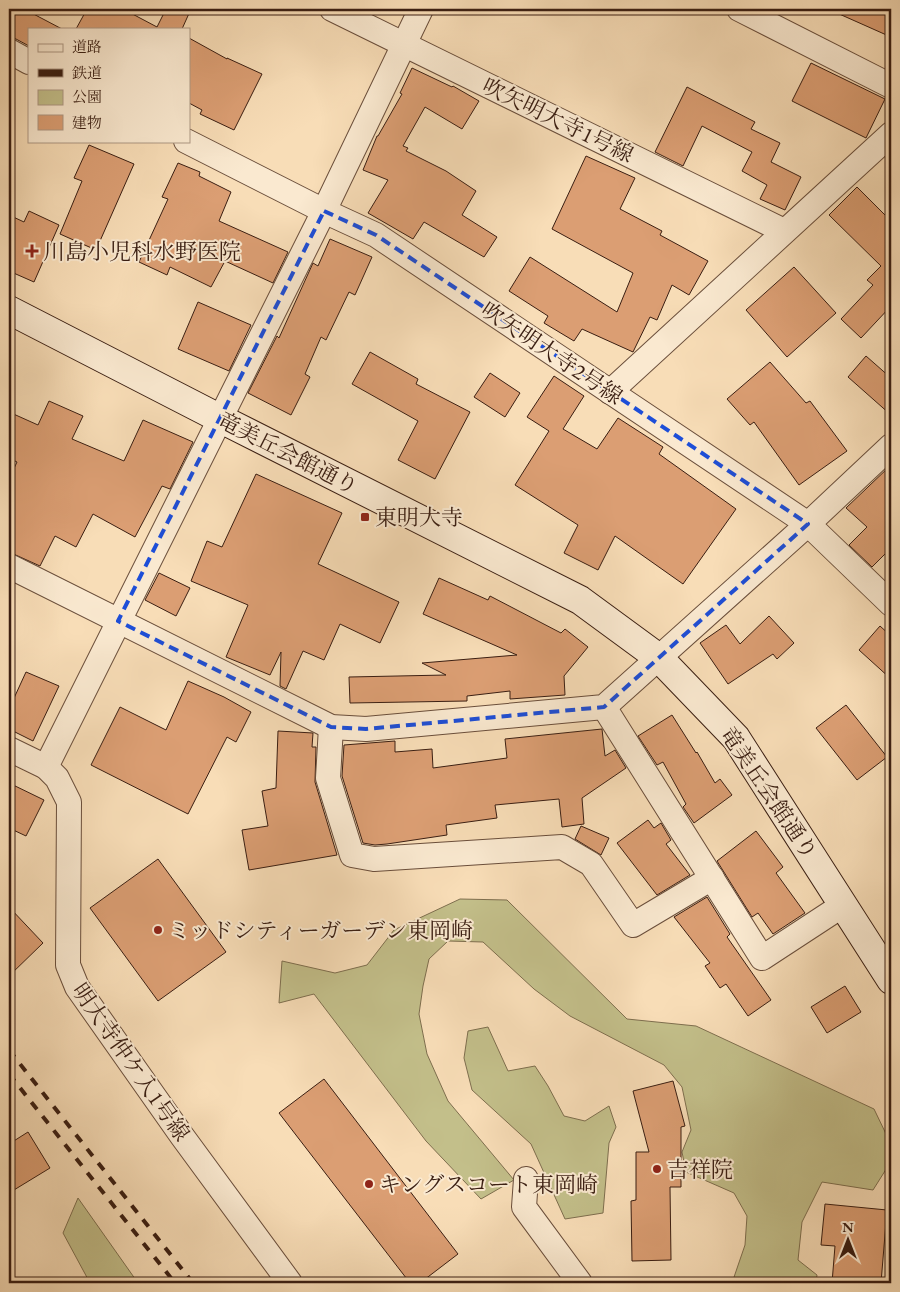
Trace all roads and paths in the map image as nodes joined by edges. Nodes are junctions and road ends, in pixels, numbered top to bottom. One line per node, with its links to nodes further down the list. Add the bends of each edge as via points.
1 (332, 9): 4 (street, 吹矢明大寺1号線)
2 (421, 9): 4 (street)
3 (739, 9): 7 (street)
4 (404, 44): 10 (street); 11 (street, 吹矢明大寺1号線)
5 (9, 52): 6 (street)
6 (28, 62)
7 (891, 86)
8 (891, 134): 11 (street)
9 (188, 142): 10 (street, 吹矢明大寺2号線)
10 (324, 211): 13 (street, 吹矢明大寺2号線, via 376,235); 14 (street)
11 (784, 231): 13 (street)
12 (9, 310): 14 (street, 竜美丘会館通り)
13 (610, 392): 16 (street, 吹矢明大寺2号線)
14 (219, 418): 19 (street); 20 (street, 竜美丘会館通り, via 580,600)
15 (891, 446): 16 (street)
16 (808, 524): 18 (street, 吹矢明大寺2号線); 20 (street)
17 (9, 566): 19 (street)
18 (891, 604)
19 (118, 621): 22 (street); 24 (street)
20 (658, 658): 21 (street); 26 (street, 竜美丘会館通り, via 736,738)
21 (604, 708): 22 (street, via 366,729); 25 (street)
22 (331, 727): 25 (street, via 328,778 352,855 374,859 562,847 592,864 633,925)
23 (9, 749): 24 (street, 明大寺仲ケ入1号線)
24 (46, 767): 29 (street, 明大寺仲ケ入1号線, via 57,778 69,802 68,964 77,987)
25 (712, 878): 26 (street, via 762,958)
26 (843, 905): 27 (street, 竜美丘会館通り)
27 (891, 980)
28 (526, 1179): 30 (street, via 524,1207)
29 (290, 1283)
30 (580, 1283)

